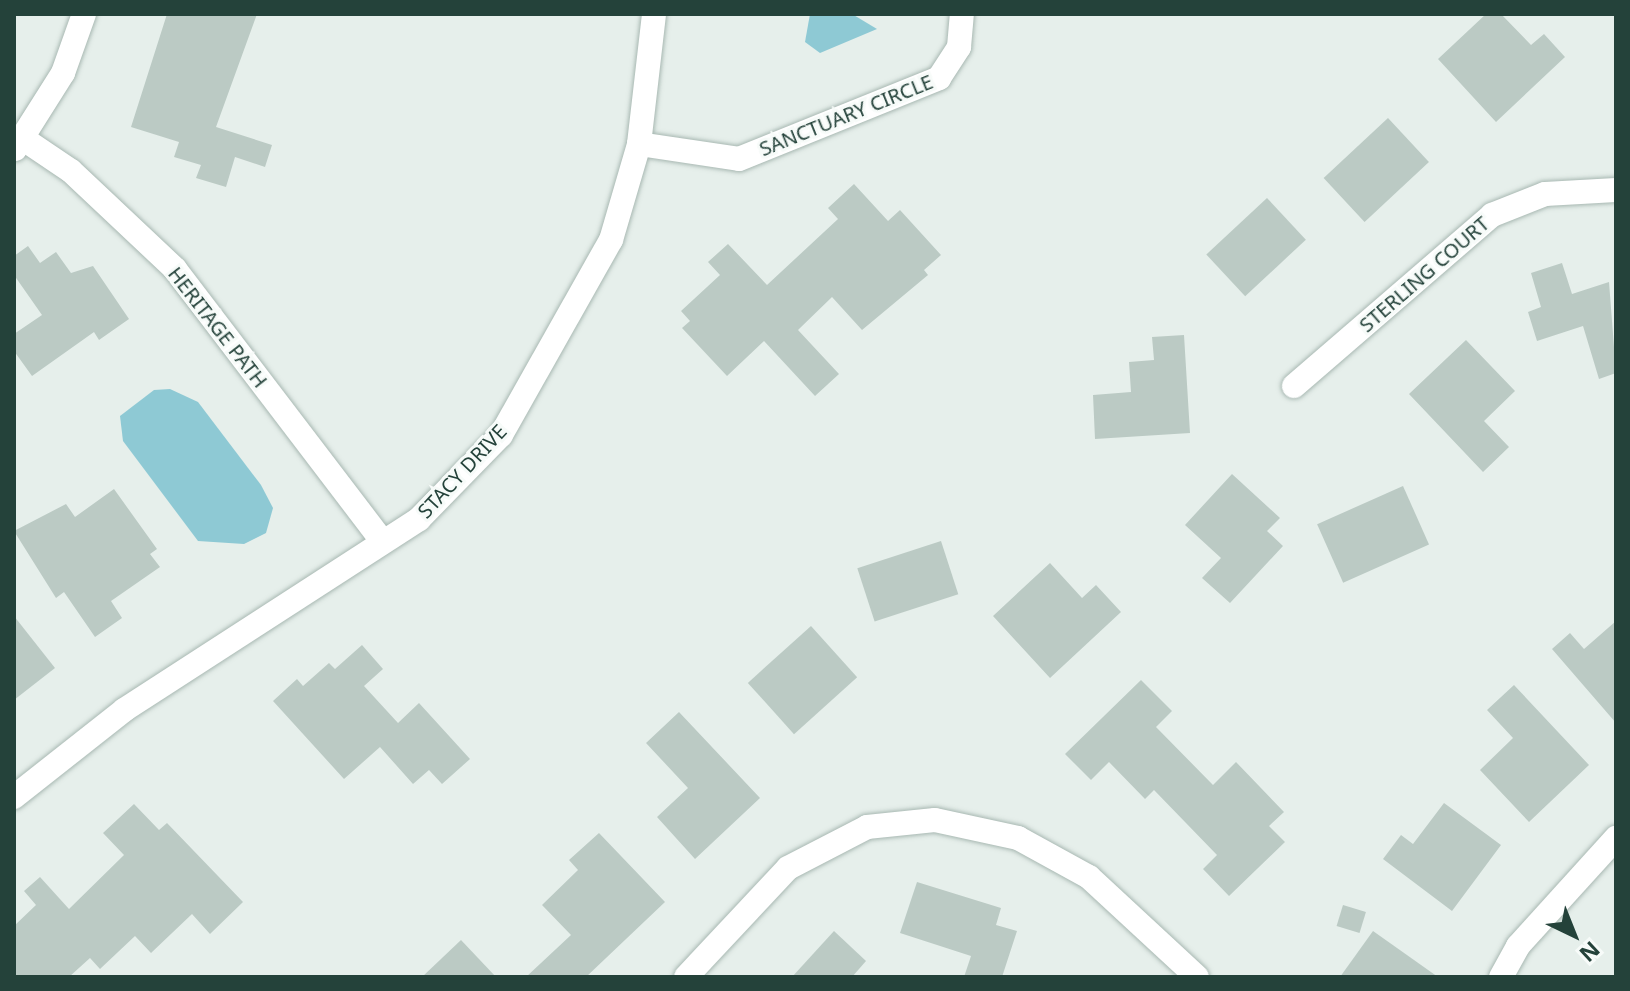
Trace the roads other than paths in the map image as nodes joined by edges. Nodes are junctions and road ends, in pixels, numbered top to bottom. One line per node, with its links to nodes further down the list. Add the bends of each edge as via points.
1 (84, 14): 5 (street, via 63,73)
2 (654, 14): 4 (street, STACY DRIVE)
3 (962, 14): 4 (street, SANCTUARY CIRCLE, via 959,47 939,78 739,159)
4 (639, 144): 8 (street, STACY DRIVE, via 611,240 501,435 419,519)
5 (19, 145): 8 (street, HERITAGE PATH, via 71,171 175,269)
6 (1616, 190): 7 (street, STERLING COURT, via 1545,194 1492,215)
7 (1294, 386)
8 (383, 542): 9 (street, STACY DRIVE, via 124,710)
9 (14, 797)
10 (1616, 838): 13 (street, via 1518,946)
11 (686, 977): 12 (street, via 788,868 867,827 935,820 1018,838 1089,877)
12 (1197, 977)
13 (1501, 977)

